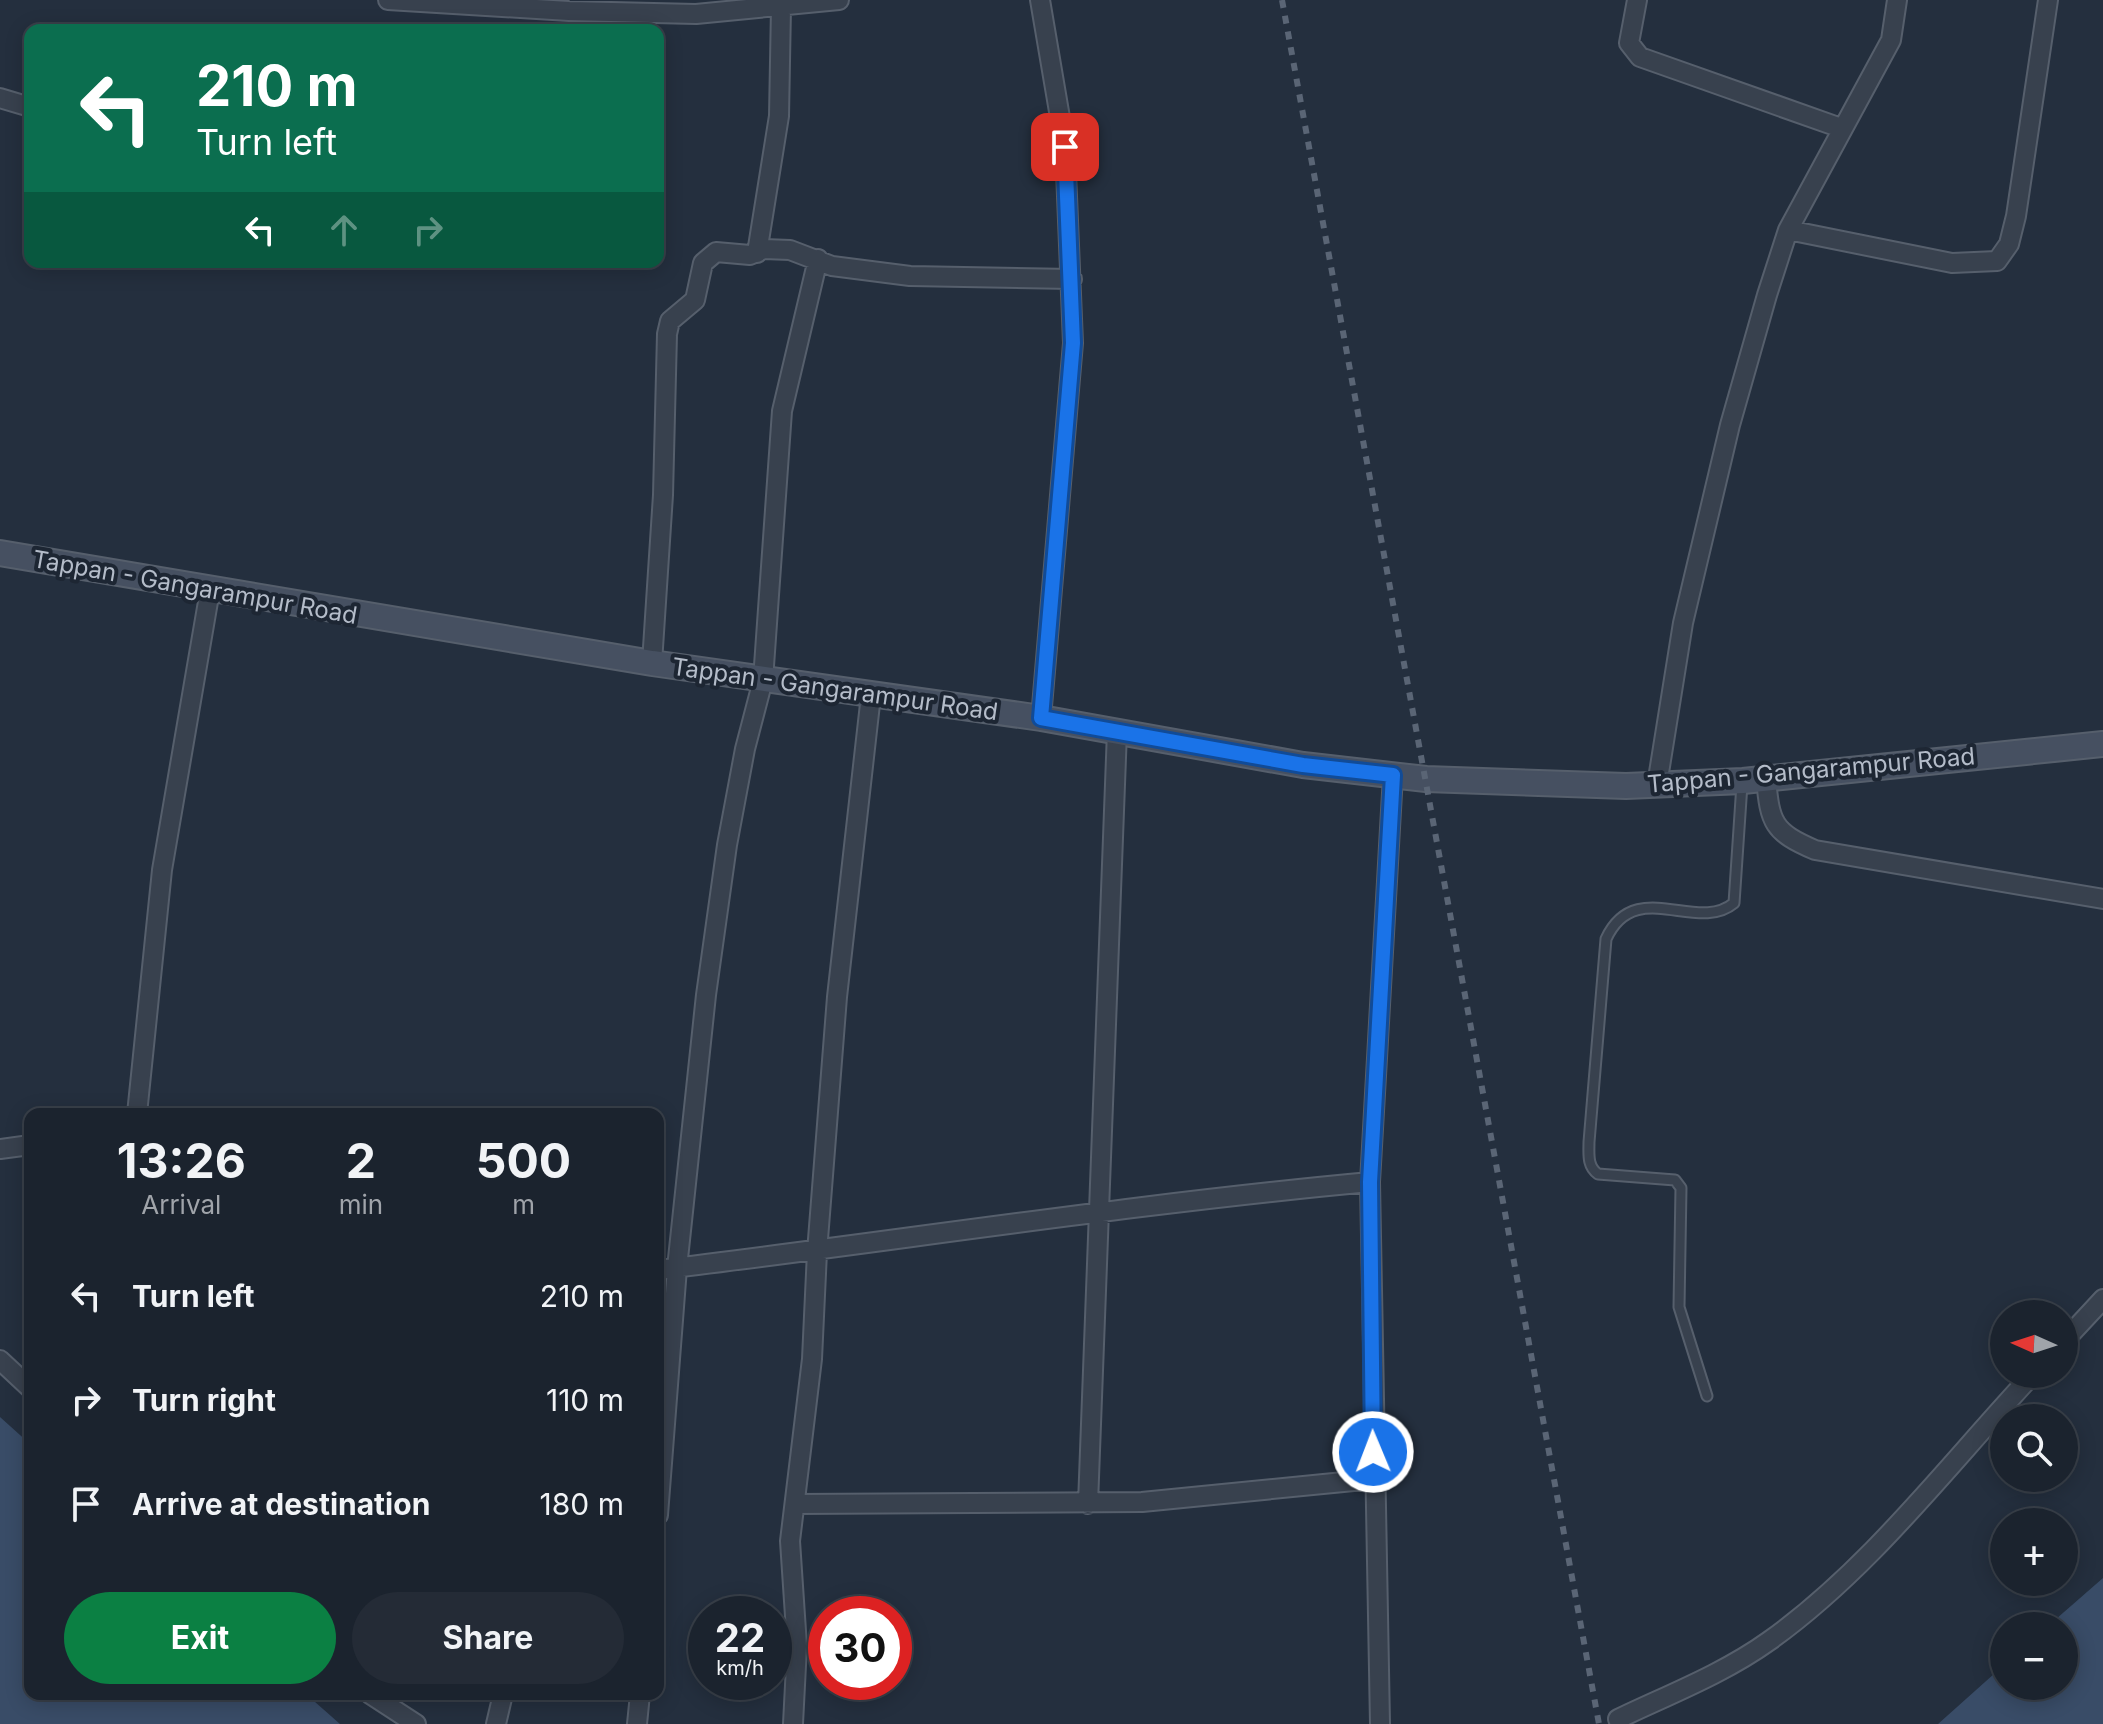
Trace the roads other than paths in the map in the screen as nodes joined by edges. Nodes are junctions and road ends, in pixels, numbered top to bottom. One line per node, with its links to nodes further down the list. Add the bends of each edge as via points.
1 (388, 0): 7 (street, via 680,13)
2 (839, 0): 7 (street)
3 (1040, 0): 14 (street, via 1065,147)
4 (1637, 0): 10 (street, via 1629,43 1640,57)
5 (1897, 0): 10 (street, via 1891,40)
6 (2048, 0): 11 (street, via 2016,216 2009,244 1997,261 1952,263)
7 (781, 7): 12 (street, via 779,116)
8 (0, 98): 9 (street)
9 (24, 105)
10 (1841, 128): 11 (street)
11 (1788, 230): 25 (street, via 1710,508 1668,696)
12 (757, 253): 13 (street, via 790,250); 17 (street, via 708,254 695,300 670,321)
13 (818, 259): 14 (street, via 832,266 910,276); 18 (street, via 782,411)
14 (1072, 279): 20 (street, via 1073,343)
15 (0, 553): 16 (main road, Tappan - Gangarampur Road)
16 (210, 590): 17 (main road, Tappan - Gangarampur Road); 27 (street, via 162,870)
17 (652, 663): 18 (main road, Tappan - Gangarampur Road)
18 (763, 680): 19 (main road, Tappan - Gangarampur Road); 33 (street, via 721,887)
19 (871, 695): 20 (main road, Tappan - Gangarampur Road); 32 (street, via 837,997)
20 (1041, 718): 21 (main road, Tappan - Gangarampur Road)
21 (1117, 731): 23 (main road, Tappan - Gangarampur Road, via 1303,765); 31 (street)
22 (2103, 744): 24 (main road, Tappan - Gangarampur Road)
23 (1393, 775): 25 (main road, Tappan - Gangarampur Road); 30 (street)
24 (1754, 780): 25 (main road, Tappan - Gangarampur Road); 26 (street, via 1775,826 1815,850); 40 (lane, via 1734,903 1718,911 1638,909 1613,924 1606,939 1589,1142 1592,1170 1598,1174 1675,1180 1681,1188 1679,1307)
25 (1657, 785)
26 (2103, 899)
27 (138, 1108)
28 (24, 1146): 29 (street)
29 (0, 1149)
30 (1370, 1182): 31 (street); 42 (street)
31 (1097, 1213): 32 (street); 44 (street)
32 (817, 1252): 33 (street); 43 (street, via 812,1359)
33 (677, 1268): 34 (street); 41 (street)
34 (664, 1269)
35 (2103, 1299): 36 (street)
36 (2078, 1326)
37 (0, 1360): 38 (street)
38 (24, 1382)
39 (2020, 1388): 48 (street, via 1891,1532 1778,1634 1744,1658)
40 (1707, 1396)
41 (664, 1437)
42 (1374, 1479): 44 (street); 53 (street)
43 (795, 1504): 44 (street); 52 (street, via 790,1541 797,1646)
44 (1088, 1504)
45 (379, 1700): 49 (street)
46 (502, 1700): 50 (street)
47 (639, 1700): 51 (street)
48 (1618, 1719)
49 (416, 1724)
50 (496, 1724)
51 (637, 1724)
52 (793, 1724)
53 (1380, 1724)

